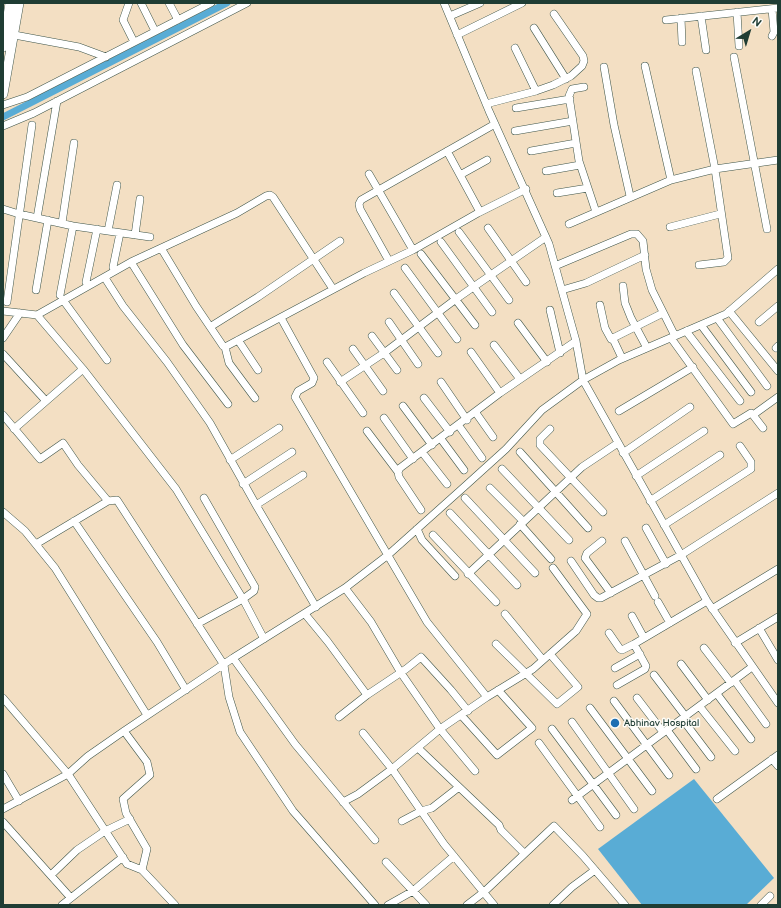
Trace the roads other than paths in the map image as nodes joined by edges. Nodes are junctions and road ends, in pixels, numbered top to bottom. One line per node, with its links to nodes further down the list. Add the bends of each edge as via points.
1 (10, 3): 23 (main road)
2 (19, 3): 23 (main road)
3 (129, 3): 26 (street, via 123,20)
4 (141, 3): 22 (street)
5 (169, 3): 19 (street)
6 (193, 3): 13 (street)
7 (211, 3): 13 (street)
8 (247, 3): 42 (street)
9 (444, 3): 16 (street)
10 (480, 3): 16 (street)
11 (522, 3): 24 (street)
12 (775, 8): 14 (street); 25 (street)
13 (197, 10): 19 (street)
14 (736, 12): 17 (street); 28 (street)
15 (554, 14): 37 (street, via 584,61 577,72)
16 (450, 16): 24 (street)
17 (701, 16): 18 (street); 31 (street)
18 (681, 18): 20 (street); 27 (street)
19 (178, 20): 22 (street)
20 (666, 20)
21 (534, 28): 37 (street)
22 (155, 32): 26 (street)
23 (9, 34): 29 (main road); 32 (street, via 79,47); 40 (main road)
24 (458, 35): 43 (street)
25 (772, 36)
26 (134, 42): 32 (street)
27 (682, 42)
28 (739, 46)
29 (3, 47)
30 (515, 48): 39 (street)
31 (706, 50)
32 (106, 57): 44 (street, via 27,98)
33 (734, 57): 57 (street)
34 (645, 66): 63 (street)
35 (604, 67): 69 (street)
36 (696, 71): 59 (street)
37 (566, 79): 39 (street)
38 (584, 87): 41 (street, via 572,89 569,93)
39 (536, 91): 43 (street)
40 (3, 94)
41 (570, 99): 45 (street); 46 (street)
42 (57, 101): 49 (street); 76 (street)
43 (486, 104): 47 (street)
44 (3, 105)
45 (516, 108)
46 (573, 121): 50 (street); 52 (street)
47 (495, 124): 53 (street); 66 (street)
48 (32, 125): 74 (street)
49 (3, 126)
50 (515, 131)
51 (74, 143): 78 (street)
52 (576, 143): 54 (street); 58 (street)
53 (447, 151): 62 (street); 67 (street)
54 (531, 151)
55 (487, 160): 62 (street)
56 (778, 160): 57 (street)
57 (756, 164): 59 (street); 84 (street)
58 (580, 165): 60 (street); 65 (street)
59 (715, 169): 63 (street); 75 (street)
60 (546, 172)
61 (370, 174): 67 (street)
62 (460, 175): 72 (street)
63 (671, 180): 69 (street)
64 (117, 186): 85 (street)
65 (588, 188): 68 (street); 73 (street)
66 (526, 189): 72 (street); 90 (street)
67 (379, 191): 94 (street); 99 (street, via 361,200 359,204)
68 (557, 193)
69 (630, 196): 73 (street)
70 (140, 199): 88 (street)
71 (3, 209): 74 (street)
72 (480, 212): 94 (street)
73 (596, 212): 79 (street)
74 (19, 214): 76 (street); 119 (street)
75 (720, 214): 81 (street); 101 (street, via 728,258 724,262)
76 (37, 218): 77 (street)
77 (48, 220): 78 (street); 113 (street)
78 (62, 223): 80 (street)
79 (569, 224)
80 (73, 226): 83 (street); 116 (street)
81 (670, 227)
82 (488, 228): 98 (street)
83 (97, 229): 85 (street); 108 (street)
84 (767, 229)
85 (108, 231): 87 (street)
86 (459, 232): 106 (street)
87 (120, 233): 88 (street); 103 (street)
88 (135, 235): 89 (street)
89 (150, 237)
90 (546, 237): 98 (street); 102 (street)
91 (340, 241): 97 (street)
92 (441, 242): 111 (street)
93 (161, 248): 97 (street, via 270,195); 100 (street); 138 (street)
94 (413, 250): 99 (street)
95 (421, 254): 117 (street)
96 (645, 255): 102 (street, via 643,241 635,233); 114 (street); 128 (street, via 652,290)
97 (314, 259): 112 (street); 138 (street)
98 (512, 260): 106 (street); 109 (street)
99 (389, 261): 112 (street)
100 (131, 262): 107 (street); 182 (street, via 183,345)
101 (699, 265)
102 (555, 266): 114 (street)
103 (113, 267)
104 (405, 268): 127 (street)
105 (778, 269): 124 (street)
106 (491, 275): 111 (street); 118 (street)
107 (105, 278): 116 (street); 212 (street, via 210,423)
108 (86, 282)
109 (526, 282)
110 (623, 286): 139 (street, via 625,303)
111 (474, 287): 117 (street); 125 (street)
112 (333, 289): 130 (street)
113 (36, 290)
114 (562, 290): 148 (street)
115 (394, 293): 137 (street)
116 (61, 298): 129 (street); 159 (street)
117 (456, 299): 127 (street); 135 (street)
118 (509, 300)
119 (6, 302)
120 (600, 305): 145 (street, via 605,328)
121 (778, 306): 133 (street)
122 (550, 310): 156 (street)
123 (3, 311): 126 (street)
124 (729, 311): 131 (street); 168 (street)
125 (492, 312)
126 (20, 313): 129 (street); 143 (street)
127 (437, 313): 137 (street); 144 (street)
128 (663, 313): 139 (street); 142 (street)
129 (37, 315): 165 (street)
130 (281, 318): 146 (street); 247 (street, via 314,378 312,383 298,391 295,397)
131 (717, 318): 136 (street); 173 (street)
132 (389, 322): 147 (street)
133 (759, 322)
134 (518, 323): 161 (street)
135 (475, 325)
136 (701, 325): 140 (street); 175 (street)
137 (420, 326): 147 (street); 155 (street)
138 (210, 327): 150 (street)
139 (636, 327): 145 (street); 151 (street)
140 (686, 331): 142 (street); 181 (street)
141 (372, 336): 154 (street)
142 (673, 337): 151 (street); 164 (street)
143 (3, 338)
144 (457, 339)
145 (613, 339): 158 (street)
146 (238, 340): 150 (street); 166 (street)
147 (401, 340): 154 (street); 162 (street)
148 (576, 341): 156 (street); 170 (street)
149 (494, 345): 169 (street)
150 (225, 348): 178 (street, via 229,363)
151 (646, 348): 158 (street)
152 (353, 350): 163 (street)
153 (471, 352): 176 (street)
154 (384, 353): 163 (street); 167 (street)
155 (438, 353)
156 (560, 353): 161 (street)
157 (3, 354): 180 (street)
158 (622, 358): 170 (street)
159 (107, 360)
160 (327, 362): 171 (street)
161 (548, 362): 169 (street)
162 (418, 364)
163 (365, 366): 171 (street); 174 (street)
164 (693, 367): 185 (street); 189 (street, via 732,423 735,424 751,413)
165 (83, 369): 180 (street); 261 (street, via 176,489)
166 (258, 370)
167 (397, 370)
168 (778, 372)
169 (520, 379): 176 (street)
170 (583, 380): 202 (street); 239 (street, via 542,410 506,449)
171 (340, 382): 187 (street)
172 (441, 382): 191 (street)
173 (767, 386)
174 (383, 391)
175 (751, 392)
176 (500, 393): 186 (street)
177 (778, 397): 189 (street)
178 (255, 398)
179 (424, 398): 199 (street)
180 (46, 401): 195 (street)
181 (740, 401)
182 (228, 404)
183 (403, 406): 203 (street)
184 (690, 407): 208 (street)
185 (619, 411)
186 (476, 413): 191 (street); 200 (street)
187 (362, 414)
188 (3, 415): 195 (street)
189 (753, 415): 194 (street)
190 (384, 418): 211 (street)
191 (467, 420): 192 (street)
192 (459, 426): 199 (street); 210 (street)
193 (280, 428): 212 (street)
194 (763, 428)
195 (14, 429): 227 (street, via 40,460 64,443)
196 (550, 429): 218 (street, via 539,443)
197 (366, 431): 215 (street)
198 (704, 431): 217 (street)
199 (450, 432): 201 (street)
200 (493, 437)
201 (441, 438): 203 (street); 214 (street)
202 (618, 443): 208 (street); 218 (street, via 582,467)
203 (432, 445): 206 (street)
204 (740, 446): 236 (street, via 752,464 751,469)
205 (292, 452): 219 (street)
206 (422, 452): 211 (street); 220 (street)
207 (520, 452): 222 (street)
208 (623, 453): 217 (street)
209 (720, 455): 226 (street)
210 (482, 458)
211 (413, 459): 215 (street)
212 (230, 460): 219 (street)
213 (502, 469): 229 (street)
214 (464, 470)
215 (398, 472): 230 (street)
216 (303, 475): 228 (street)
217 (636, 476): 226 (street)
218 (571, 478): 222 (street); 232 (street)
219 (243, 484): 228 (street)
220 (447, 484)
221 (490, 488): 235 (street)
222 (556, 492): 229 (street); 237 (street)
223 (778, 492): 248 (street)
224 (204, 498): 261 (street, via 255,584 254,591)
225 (465, 498): 241 (street)
226 (650, 501): 236 (street)
227 (108, 502): 234 (street); 271 (street, via 117,500)
228 (256, 505): 264 (street)
229 (539, 508): 235 (street); 242 (street)
230 (421, 510)
231 (3, 512): 245 (street)
232 (603, 512)
233 (450, 513): 246 (street)
234 (74, 521): 245 (street); 294 (street, via 157,642)
235 (522, 523): 241 (street); 249 (street)
236 (664, 525): 248 (street)
237 (588, 528)
238 (646, 528): 251 (street)
239 (417, 529): 247 (street); 256 (street, via 422,540)
240 (433, 535): 255 (street)
241 (504, 539): 246 (street); 254 (street)
242 (569, 540)
243 (602, 541): 260 (street, via 587,553 585,558)
244 (625, 541): 257 (street)
245 (36, 544): 307 (street, via 55,568)
246 (488, 554): 255 (street); 258 (street)
247 (388, 555): 259 (street); 298 (street, via 427,622)
248 (681, 555): 251 (street); 262 (street)
249 (551, 559)
250 (572, 561): 260 (street, via 596,597 601,598)
251 (666, 564): 257 (street)
252 (553, 568): 280 (street, via 588,614 576,631)
253 (778, 569): 265 (street)
254 (535, 573)
255 (468, 574): 263 (street)
256 (455, 576)
257 (644, 576): 260 (street); 270 (street)
258 (517, 585)
259 (345, 588): 264 (street); 289 (street, via 371,622)
260 (611, 593)
261 (243, 600): 271 (street); 275 (street)
262 (707, 601): 265 (street); 270 (street)
263 (496, 602)
264 (316, 607): 266 (street)
265 (712, 609): 276 (street)
266 (305, 614): 275 (street); 297 (street)
267 (506, 614): 283 (street)
268 (632, 616): 274 (street)
269 (778, 617): 272 (street)
270 (670, 623): 274 (street)
271 (197, 624): 286 (street)
272 (759, 628): 276 (street); 284 (street)
273 (609, 633): 278 (street, via 622,650)
274 (644, 638): 278 (street)
275 (264, 639): 282 (street)
276 (735, 643): 287 (street)
277 (496, 644): 290 (street)
278 (634, 644): 281 (street)
279 (704, 648): 292 (street)
280 (550, 654): 283 (street); 290 (street, via 578,687 557,704)
281 (640, 654): 288 (street); 293 (street, via 645,669)
282 (233, 658): 286 (street); 339 (street, via 295,744)
283 (543, 660): 290 (street)
284 (778, 660)
285 (681, 664): 301 (street)
286 (224, 665): 294 (street); 363 (street, via 229,697 240,732 293,811)
287 (752, 667): 292 (street); 303 (street)
288 (615, 668)
289 (401, 673): 297 (street); 306 (street, via 420,657 451,690); 312 (street)
290 (526, 673): 295 (street)
291 (654, 675): 309 (street)
292 (733, 682): 296 (street); 311 (street)
293 (618, 685)
294 (186, 690): 307 (street)
295 (498, 690): 298 (street); 306 (street, via 532,728 497,755)
296 (717, 694): 301 (street); 317 (street)
297 (367, 695): 308 (street)
298 (487, 697): 306 (street)
299 (3, 698): 331 (street)
300 (637, 698): 315 (street)
301 (708, 700): 304 (street)
302 (614, 701): 319 (street)
303 (778, 703)
304 (700, 706): 309 (street); 321 (street)
305 (590, 708): 324 (street)
306 (464, 713): 312 (street)
307 (146, 716): 314 (street)
308 (339, 717)
309 (684, 718): 315 (street); 322 (street)
310 (572, 722): 329 (street)
311 (766, 724)
312 (440, 729): 320 (street); 328 (street)
313 (552, 729): 333 (street)
314 (124, 731): 331 (street, via 88,756); 344 (street, via 147,762 150,775 123,799)
315 (665, 731): 319 (street); 326 (street)
316 (362, 733): 327 (street)
317 (751, 739)
318 (539, 743): 336 (street)
319 (647, 744): 324 (street); 332 (street)
320 (418, 748): 327 (street); 334 (street)
321 (735, 751)
322 (711, 757)
323 (775, 757): 325 (street); 337 (street)
324 (628, 758): 329 (street); 335 (street)
325 (778, 766)
326 (696, 768)
327 (392, 769): 339 (street); 342 (street)
328 (475, 771)
329 (609, 773): 333 (street); 341 (street)
330 (3, 774): 338 (street)
331 (68, 774): 338 (street); 348 (street)
332 (669, 775)
333 (593, 785): 336 (street); 343 (street)
334 (459, 788): 342 (street, via 432,808); 350 (street, via 499,825)
335 (652, 791)
336 (574, 798): 347 (street)
337 (717, 799)
338 (19, 801): 340 (street)
339 (343, 802): 349 (street)
340 (3, 809)
341 (634, 809)
342 (421, 811): 345 (street); 351 (street)
343 (616, 815)
344 (130, 820): 348 (street); 354 (street, via 147,849)
345 (402, 821)
346 (3, 822): 356 (street)
347 (600, 827)
348 (106, 831): 352 (street); 356 (street, via 77,850)
349 (375, 840)
350 (524, 853): 355 (street, via 554,826); 358 (street)
351 (454, 856): 357 (street); 358 (street)
352 (122, 857): 354 (street, via 127,864); 360 (street)
353 (386, 862): 357 (street)
354 (142, 870): 362 (street)
355 (595, 870): 368 (street, via 572,887); 369 (street)
356 (51, 875): 360 (street)
357 (413, 891): 364 (street); 365 (street)
358 (484, 892): 366 (street); 367 (street)
359 (770, 896): 370 (street)
360 (70, 897): 361 (street)
361 (62, 905)
362 (175, 905)
363 (375, 905)
364 (388, 905)
365 (426, 905)
366 (467, 905)
367 (494, 905)
368 (554, 905)
369 (625, 905)
370 (761, 905)

